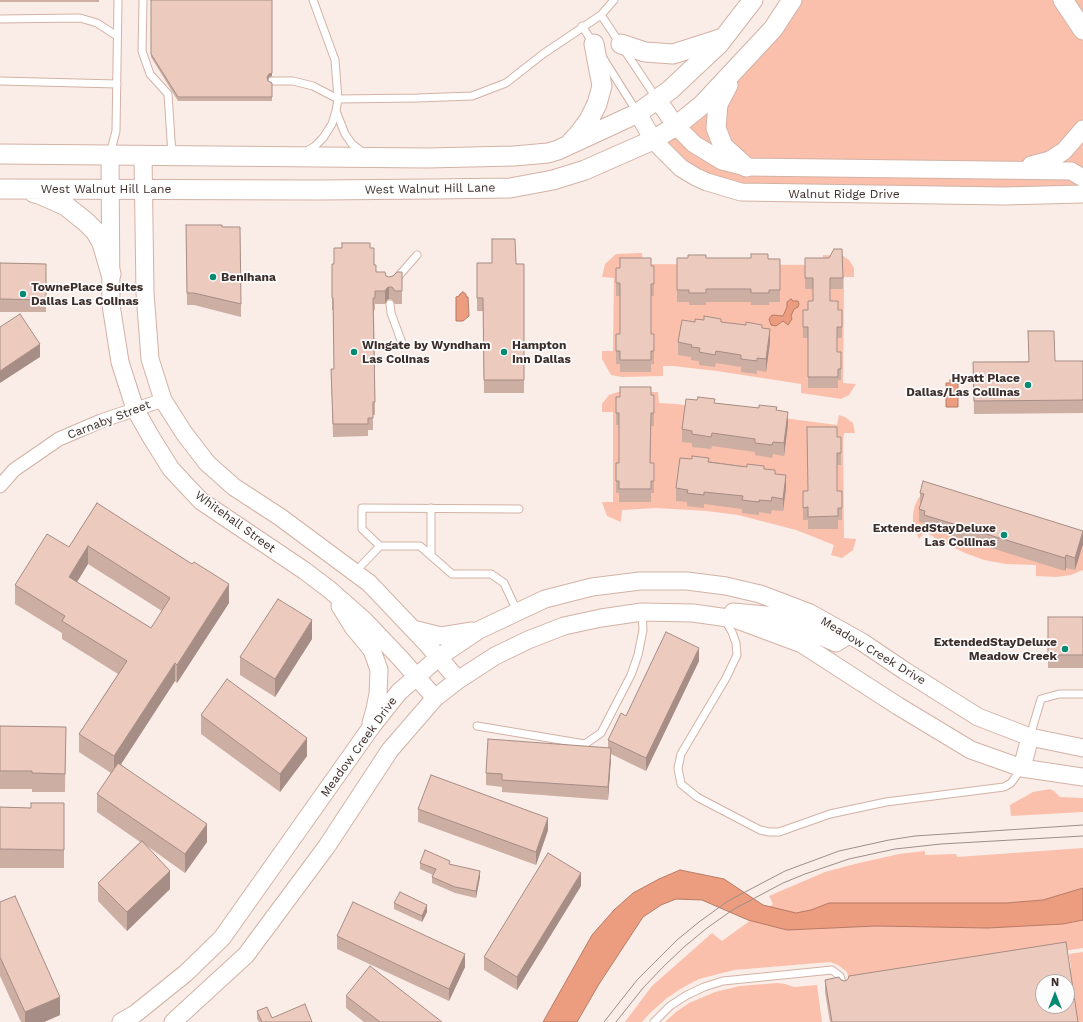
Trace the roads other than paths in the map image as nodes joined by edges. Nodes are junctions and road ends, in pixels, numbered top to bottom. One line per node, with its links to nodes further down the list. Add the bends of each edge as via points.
1 (118, 0): 12 (lane)
2 (142, 0): 31 (lane, via 142,51 150,74 168,94)
3 (313, 0): 20 (lane, via 335,60)
4 (614, 0): 8 (lane)
5 (753, 0): 13 (main road)
6 (792, 0): 16 (main road, West Walnut Hill Lane, via 773,29)
7 (1063, 0): 11 (main road)
8 (601, 15): 10 (lane); 15 (lane)
9 (0, 19): 12 (lane, via 80,18 97,23)
10 (582, 26): 14 (lane); 20 (lane, via 506,83 472,96)
11 (1083, 30)
12 (117, 36): 19 (lane)
13 (724, 37): 15 (main road, via 673,54 645,52); 21 (main road, via 672,88)
14 (594, 44): 23 (lane); 27 (main road, via 602,86 598,104 578,135)
15 (621, 44): 21 (lane)
16 (737, 67): 24 (main road, West Walnut Hill Lane, via 702,105); 34 (main road, via 718,104 716,128 723,146)
17 (0, 81): 19 (lane)
18 (272, 81): 20 (lane, via 293,81 313,86)
19 (117, 84): 29 (lane, via 116,131)
20 (338, 98): 22 (lane)
21 (657, 99): 23 (main road); 24 (street, Walnut Ridge Drive)
22 (336, 111): 32 (lane, via 325,136 315,146 303,153); 33 (lane, via 352,144 362,153)
23 (638, 113): 26 (street, Walnut Ridge Drive); 27 (main road)
24 (676, 126): 26 (main road, West Walnut Hill Lane); 34 (street, Walnut Ridge Drive, via 694,144 710,154 722,161)
25 (1083, 129): 35 (street, via 1064,151 1050,160)
26 (653, 140): 39 (main road, West Walnut Hill Lane, via 585,170 553,180 510,188); 40 (street, Walnut Ridge Drive, via 681,168 696,177 741,192 1004,196)
27 (564, 147): 33 (main road, via 548,153 514,156)
28 (0, 154): 29 (main road)
29 (110, 154): 30 (main road); 38 (street, Whitehall Street)
30 (143, 155): 31 (main road); 39 (street)
31 (172, 155): 32 (main road)
32 (280, 157): 33 (main road)
33 (386, 158)
34 (746, 168): 35 (street, Walnut Ridge Drive)
35 (1016, 170): 36 (street, Walnut Ridge Drive, via 1071,171)
36 (1083, 178)
37 (6, 189): 38 (main road, West Walnut Hill Lane); 42 (main road, via 39,194 66,206 86,222 102,243)
38 (110, 189): 39 (main road, West Walnut Hill Lane); 42 (street, Whitehall Street)
39 (143, 189): 46 (street, via 144,294 150,359)
40 (1083, 194)
41 (417, 255): 43 (lane)
42 (111, 274): 47 (street, Whitehall Street, via 111,305 120,362)
43 (390, 285)
44 (390, 304): 45 (lane)
45 (402, 344)
46 (163, 400): 47 (street, Carnaby Street); 53 (street, via 207,463 234,488 280,517)
47 (135, 409): 48 (street, Carnaby Street, via 59,439 14,470); 54 (street, Whitehall Street, via 171,470 201,501)
48 (0, 486)
49 (432, 508): 50 (lane); 51 (lane, via 362,508 362,529); 52 (lane)
50 (519, 509)
51 (380, 546): 52 (lane, via 420,546); 53 (lane)
52 (430, 555): 55 (lane, via 452,574 491,574 504,583)
53 (355, 572): 59 (street)
54 (330, 590): 63 (street, Whitehall Street, via 364,620); 68 (street, via 372,650 379,670 377,701)
55 (517, 611): 60 (street, Meadow Creek Drive); 61 (street, Meadow Creek Drive, via 546,599 592,587 640,581 687,581 760,594 810,613)
56 (642, 612): 57 (street); 64 (street, via 564,626 495,656); 67 (lane, via 643,630 638,655 631,675 601,733 585,744)
57 (693, 613): 58 (street); 61 (street, via 739,612 776,616 836,643)
58 (722, 618): 71 (street, via 735,619 802,644 971,750); 71 (lane, via 732,632 736,643 736,655 726,678 681,754 678,768 682,784 697,798 760,830 778,832 830,814 879,804 1004,787 1011,783)
59 (413, 629): 60 (street, via 441,636); 62 (street)
60 (479, 630): 62 (street, Meadow Creek Drive)
61 (849, 635): 69 (street, Meadow Creek Drive, via 978,717)
62 (439, 657): 63 (street, Meadow Creek Drive); 64 (street)
63 (416, 676): 66 (street, Whitehall Street); 68 (street, Meadow Creek Drive, via 399,692)
64 (458, 680): 66 (street)
65 (1083, 694): 69 (lane, via 1059,694 1041,699)
66 (435, 698): 75 (street, via 390,750 327,846 246,955)
67 (477, 726)
68 (368, 731): 74 (street, Meadow Creek Drive, via 222,938 186,973 135,1014)
69 (1030, 737): 70 (street, Meadow Creek Drive); 71 (street)
70 (1083, 748)
71 (1022, 768): 72 (street)
72 (1083, 777)
73 (844, 989): 76 (lane, via 840,976 832,970 723,981 687,995 670,1006)
74 (121, 1022)
75 (173, 1022)
76 (654, 1022)

